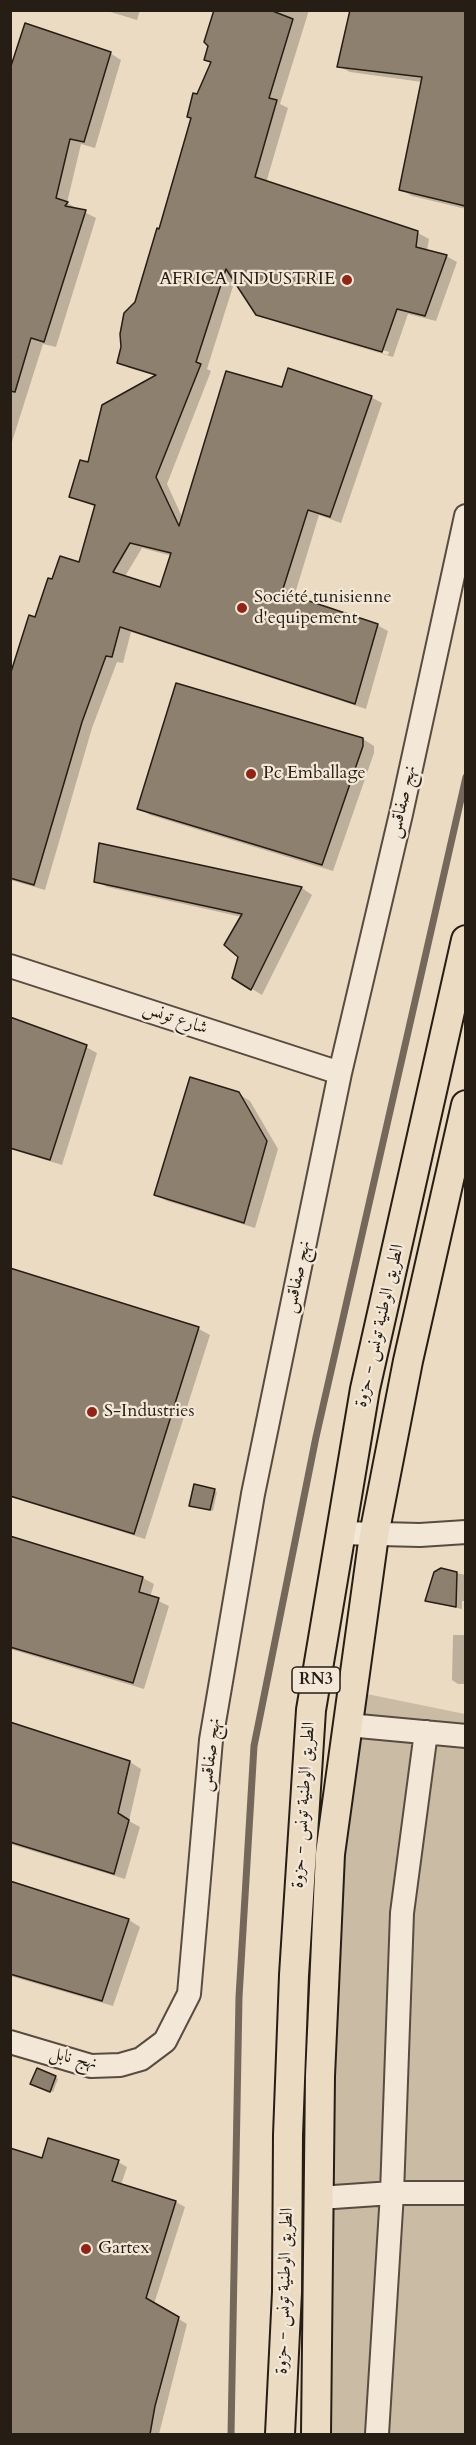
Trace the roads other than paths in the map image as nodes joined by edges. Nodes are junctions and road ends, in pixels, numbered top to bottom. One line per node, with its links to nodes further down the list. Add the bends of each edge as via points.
1 (465, 516): 4 (street, نهج صفاقس)
2 (465, 940): 7 (main road, الطريق الوطنية تونس - حزوة / RN3, via 365,1389)
3 (10, 966): 4 (street, شارع تونس)
4 (340, 1073): 12 (street, نهج صفاقس, via 253,1494 211,1740 189,1994)
5 (465, 1105): 8 (main road, الطريق الوطنية تونس - حزوة / RN3)
6 (465, 1532): 8 (street)
7 (340, 1533): 8 (street); 17 (main road, الطريق الوطنية تونس - حزوة / RN3, via 311,1710 307,1765 294,1975)
8 (374, 1535): 9 (main road, الطريق الوطنية تونس - حزوة / RN3)
9 (348, 1725): 10 (street); 16 (main road, الطريق الوطنية تونس - حزوة / RN3, via 330,1854)
10 (426, 1732): 11 (street); 14 (street, via 402,1914)
11 (465, 1736)
12 (165, 2041): 13 (street, نهج نابل, via 141,2059 120,2066 91,2066)
13 (10, 2042)
14 (392, 2193): 15 (street); 16 (street); 19 (street)
15 (465, 2193)
16 (319, 2198): 18 (main road, الطريق الوطنية تونس - حزوة / RN3)
17 (280, 2434)
18 (316, 2434)
19 (377, 2434)

